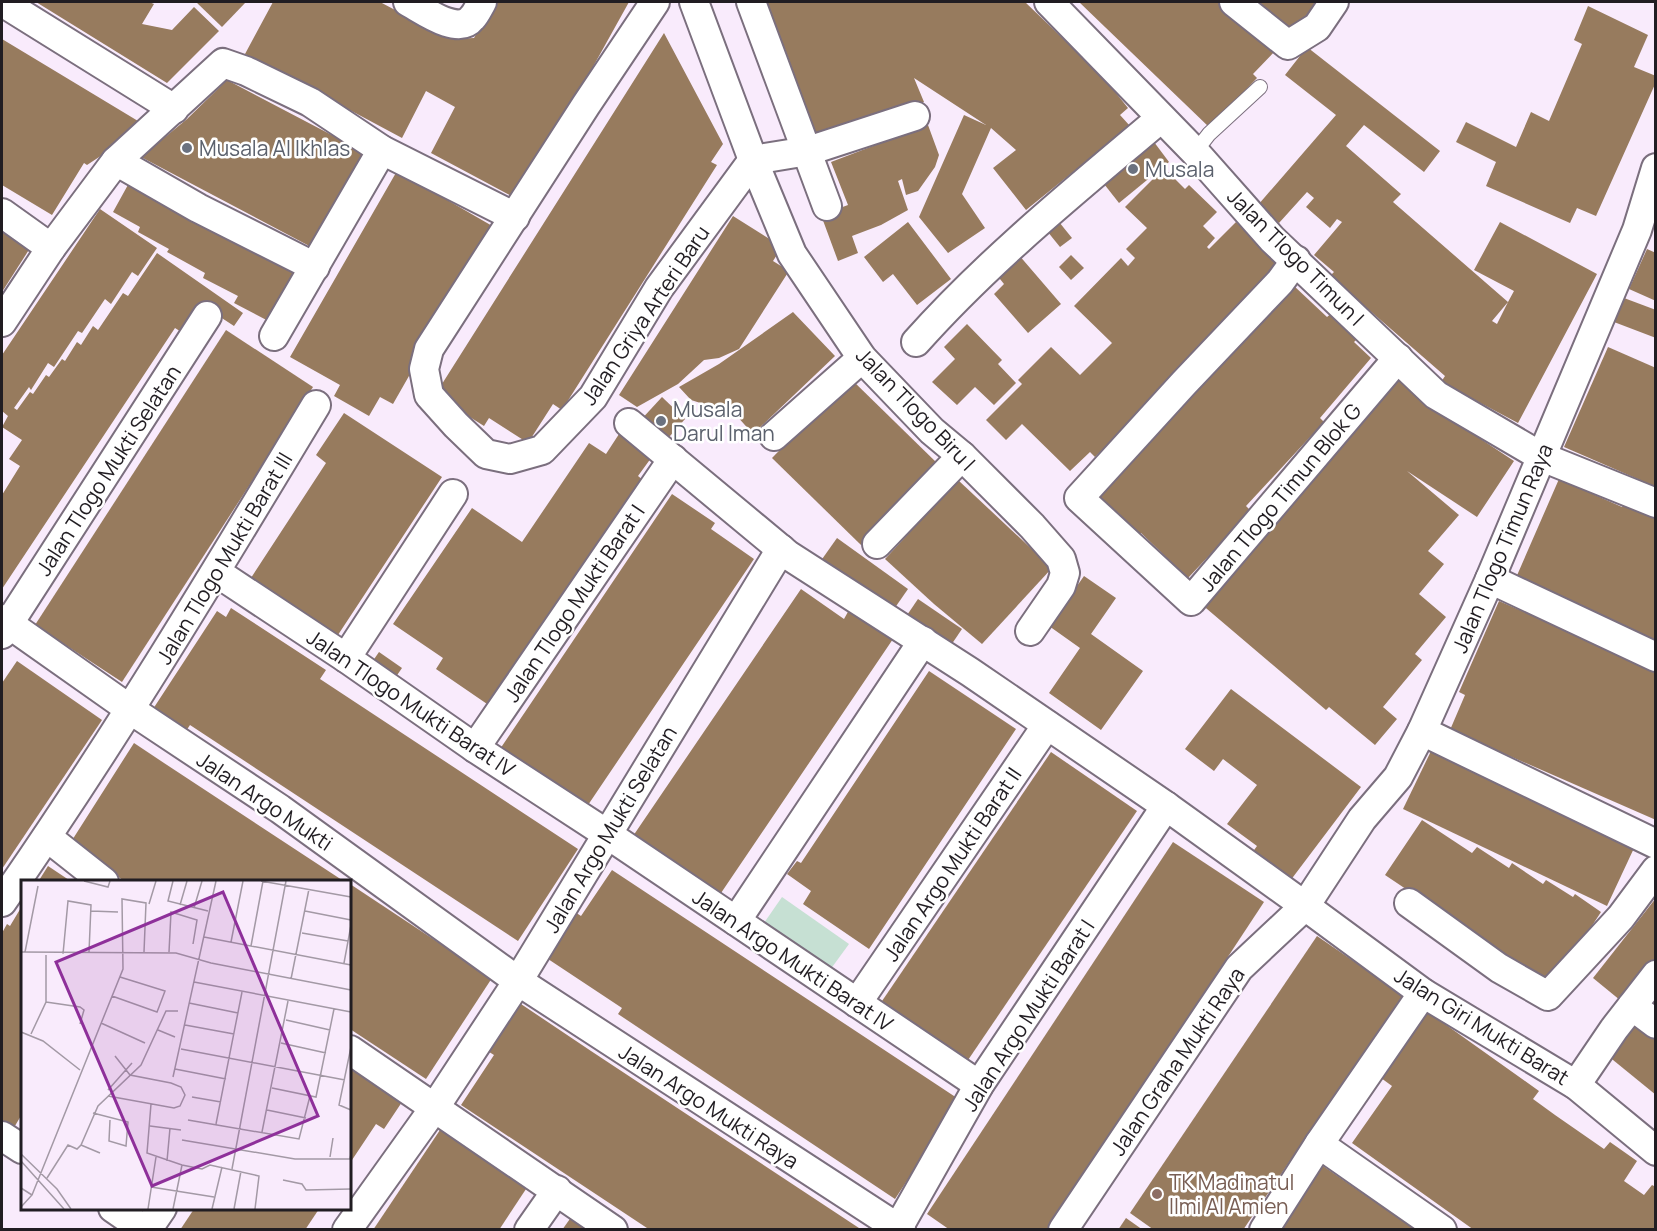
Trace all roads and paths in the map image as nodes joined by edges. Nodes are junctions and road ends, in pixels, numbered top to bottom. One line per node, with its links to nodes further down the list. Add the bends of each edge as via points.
1 (2, 2): 11 (street)
2 (408, 2): 3 (street, via 443,22 465,24)
3 (482, 2)
4 (656, 2): 22 (street, Jalan Griya Arteri Baru)
5 (694, 2): 17 (street, Jalan Tlogo Biru I)
6 (751, 2): 15 (street)
7 (1049, 2): 13 (street, Jalan Tlogo Timun I)
8 (1234, 2): 9 (street, via 1288,45 1317,27)
9 (1334, 2)
10 (1260, 87): 16 (lane)
11 (174, 109): 14 (street, via 223,63 310,102); 18 (street)
12 (915, 116): 15 (street)
13 (1161, 118): 16 (street, Jalan Tlogo Timun I); 30 (street, via 1025,233)
14 (382, 150): 22 (street); 26 (street)
15 (808, 151): 17 (street); 20 (street)
16 (1195, 152): 25 (street, Jalan Tlogo Timun I, via 1272,239)
17 (753, 160): 22 (street, Jalan Griya Arteri Baru, via 659,288 593,397 542,450 510,459 486,454 456,425 429,394 424,369 429,349); 31 (street, Jalan Tlogo Biru I, via 792,254)
18 (116, 161): 24 (street); 26 (street)
19 (1656, 168): 23 (street, Jalan Tlogo Timun Raya)
20 (827, 206)
21 (2, 213): 24 (street)
22 (515, 218)
23 (1646, 235): 37 (street, Jalan Tlogo Timun Raya)
24 (51, 248): 28 (street)
25 (1296, 260): 32 (street, Jalan Tlogo Timun I); 32 (street, Jalan Tlogo Timun Blok G, via 1079,498 1103,522 1191,602)
26 (315, 267): 29 (street)
27 (207, 316): 45 (street, Jalan Tlogo Mukti Selatan)
28 (2, 322)
29 (274, 336)
30 (916, 342)
31 (862, 358): 35 (street); 36 (street, Jalan Tlogo Biru I, via 932,431)
32 (1398, 358): 37 (street, Jalan Tlogo Timun I, via 1436,395)
33 (316, 405): 43 (street, Jalan Tlogo Mukti Barat III)
34 (629, 423): 38 (street, Jalan Giri Mukti Barat)
35 (774, 436)
36 (962, 456): 41 (street); 46 (street, Jalan Tlogo Biru I, via 1061,559 1065,573 1060,586)
37 (1542, 457): 40 (street, Jalan Tlogo Timun I); 44 (street, Jalan Tlogo Timun Raya)
38 (673, 459): 42 (street, Jalan Giri Mukti Barat); 53 (street, Jalan Tlogo Mukti Barat I)
39 (453, 494): 49 (street)
40 (1656, 503)
41 (877, 544)
42 (781, 549): 47 (street, Jalan Giri Mukti Barat); 55 (street, Jalan Argo Mukti Selatan)
43 (216, 572): 49 (street, Jalan Tlogo Mukti Barat IV); 50 (street, Jalan Tlogo Mukti Barat III)
44 (1490, 579): 48 (street); 52 (street, Jalan Tlogo Timun Raya)
45 (4, 626): 50 (street, Jalan Argo Mukti)
46 (1030, 631)
47 (923, 641): 51 (street, Jalan Giri Mukti Barat); 63 (street)
48 (1656, 657)
49 (346, 658): 53 (street, Jalan Tlogo Mukti Barat IV)
50 (131, 710): 56 (street, Jalan Tlogo Mukti Barat III); 65 (street, Jalan Argo Mukti, via 280,809)
51 (1047, 724): 54 (street, Jalan Giri Mukti Barat); 67 (street, Jalan Argo Mukti Barat II)
52 (1422, 731): 57 (street); 62 (street, Jalan Tlogo Timun Raya, via 1398,777 1362,819)
53 (475, 748): 55 (street, Jalan Tlogo Mukti Barat IV)
54 (1166, 806): 62 (street, Jalan Giri Mukti Barat); 71 (street, Jalan Argo Mukti Barat I)
55 (607, 834): 63 (street, Jalan Argo Mukti Barat IV); 65 (street, Jalan Argo Mukti Selatan)
56 (47, 837): 59 (street); 60 (street, Jalan Tlogo Mukti Barat III)
57 (1656, 844)
58 (1656, 870): 61 (street, via 1621,917 1548,996 1498,968)
59 (101, 880)
60 (2, 902)
61 (1409, 903)
62 (1305, 906): 66 (street, Jalan Giri Mukti Barat); 84 (street, Jalan Graha Mukti Raya, via 1239,968)
63 (736, 921): 67 (street, Jalan Argo Mukti Barat IV)
64 (1656, 975): 68 (street)
65 (518, 981): 73 (street, Jalan Argo Mukti Selatan); 79 (street, Jalan Argo Mukti Raya)
66 (1423, 993): 72 (street, Jalan Giri Mukti Barat); 74 (street)
67 (857, 1003): 71 (street, Jalan Argo Mukti Barat IV)
68 (1632, 1005): 69 (street); 72 (street)
69 (1656, 1024)
70 (351, 1051): 73 (street)
71 (979, 1085): 79 (street, Jalan Argo Mukti Barat I)
72 (1576, 1085): 75 (street, Jalan Giri Mukti Barat)
73 (435, 1107): 76 (street); 81 (street)
74 (1318, 1144): 85 (street); 86 (street)
75 (1656, 1151)
76 (557, 1190): 82 (street); 83 (street)
77 (115, 1210): 80 (street)
78 (161, 1210): 80 (street)
79 (899, 1229)
80 (146, 1230)
81 (347, 1230)
82 (529, 1230)
83 (613, 1230)
84 (1063, 1230)
85 (1264, 1230)
86 (1442, 1230)

